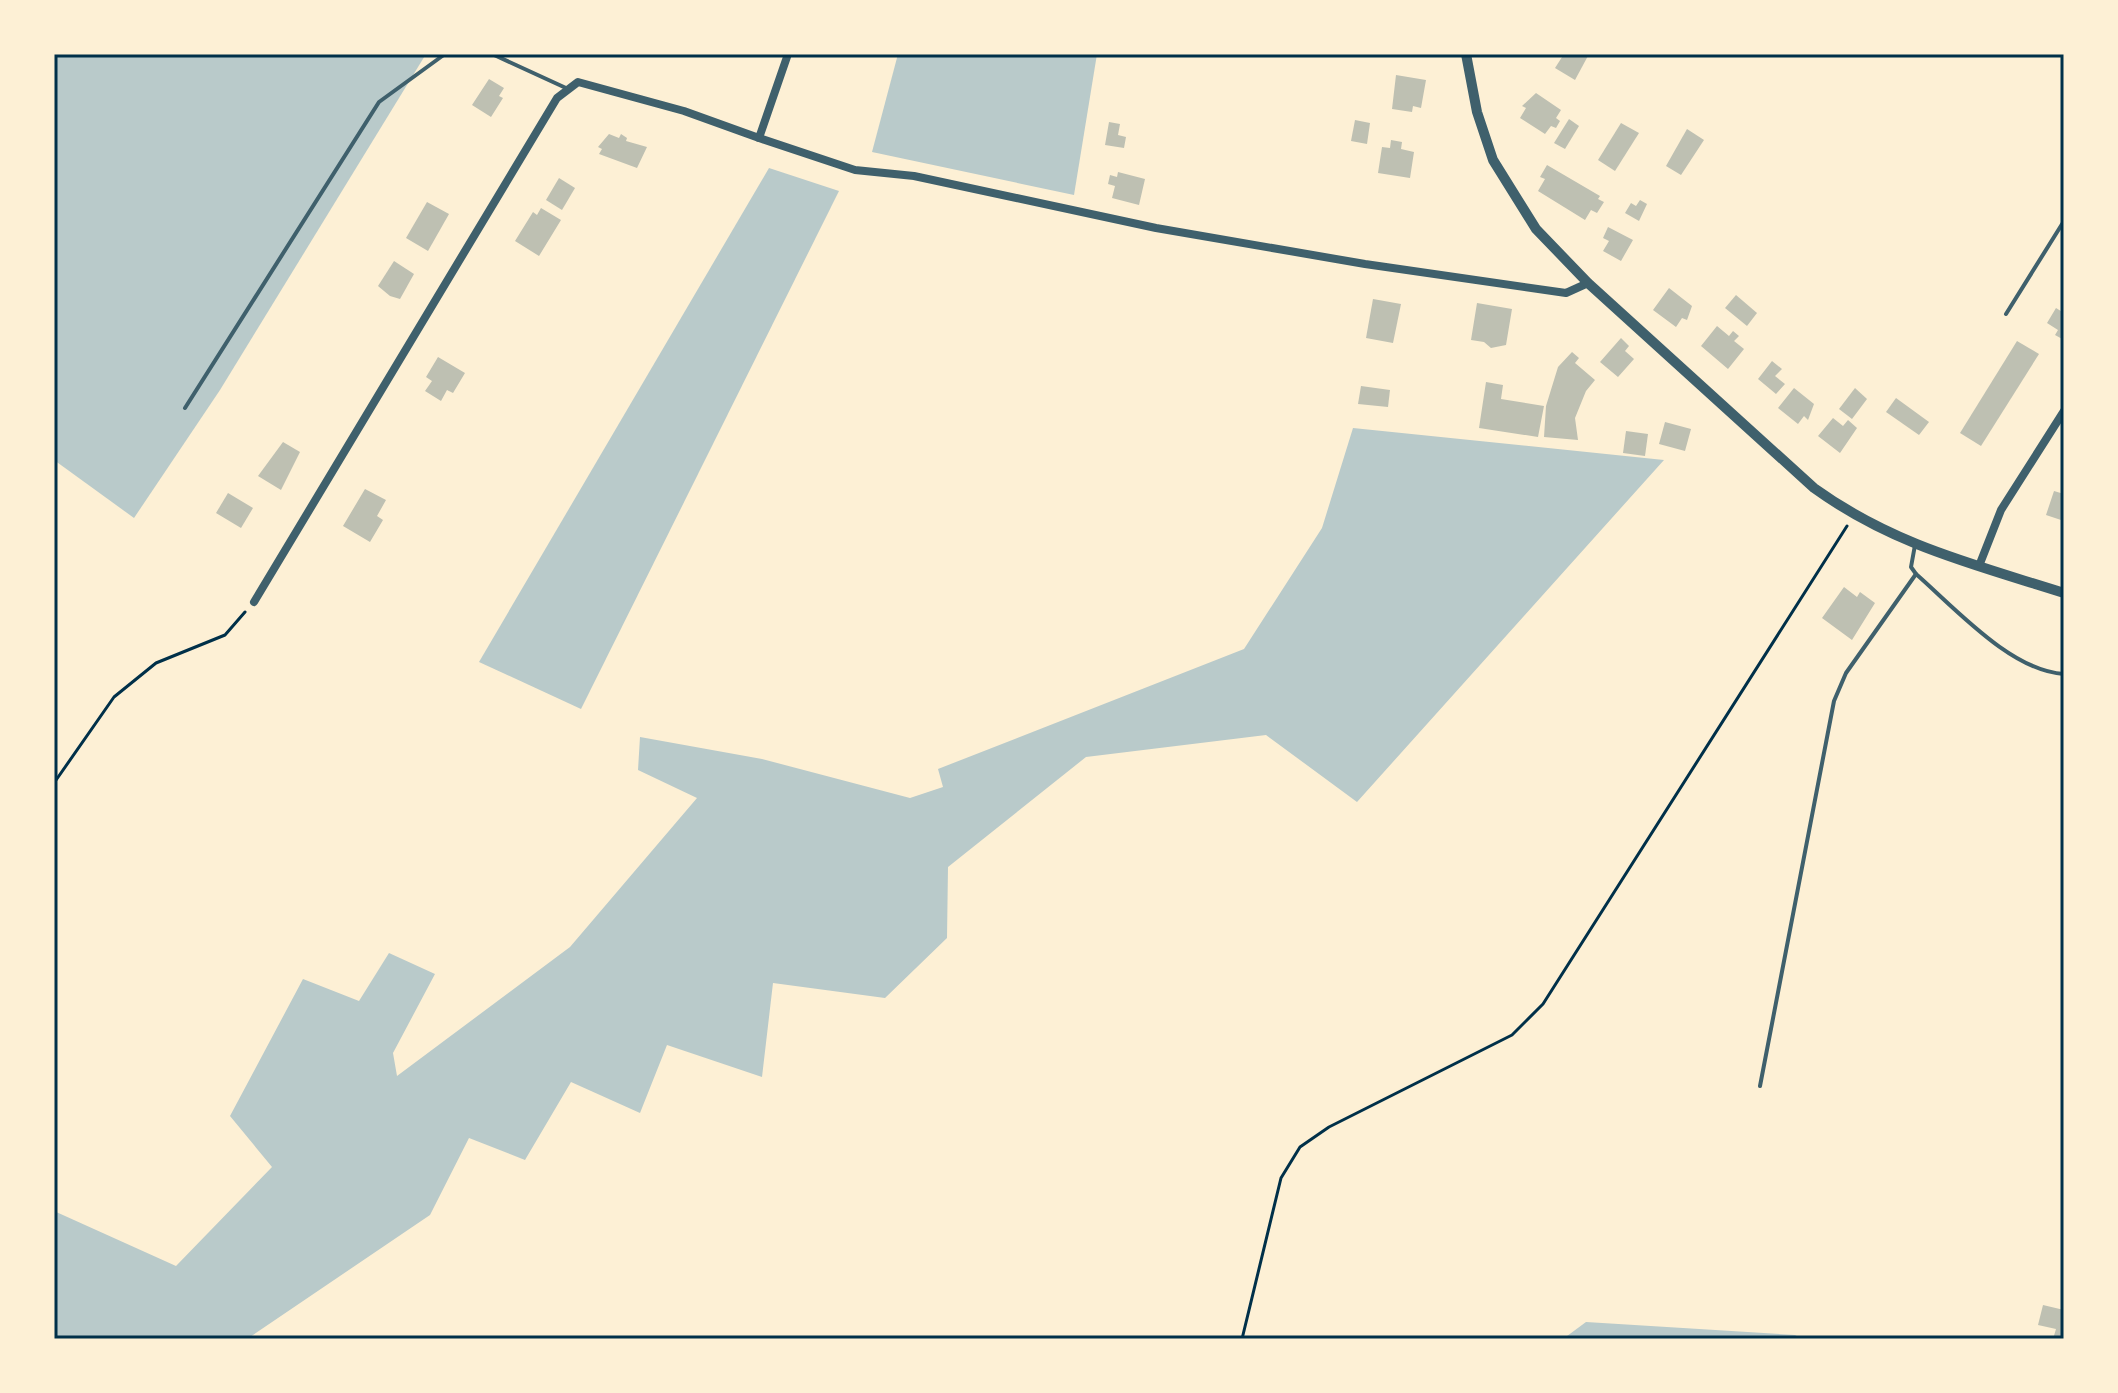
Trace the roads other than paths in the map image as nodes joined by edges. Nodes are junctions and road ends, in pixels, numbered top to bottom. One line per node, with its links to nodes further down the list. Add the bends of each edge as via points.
1 (445, 54): 10 (lane, via 379,102)
2 (492, 54): 5 (lane)
3 (788, 54): 6 (street)
4 (1466, 54): 8 (street, via 1493,160 1536,229)
5 (569, 89): 6 (street, via 578,82 610,90); 16 (street, via 557,98)
6 (759, 138): 8 (street, via 855,170 914,176 1171,231 1566,293)
7 (2064, 221): 9 (lane)
8 (1588, 283): 12 (street, via 1814,488 1853,516)
9 (2006, 314)
10 (185, 408)
11 (2064, 411): 13 (street, via 2001,510)
12 (1915, 545): 13 (street); 14 (lane, via 1911,567)
13 (1979, 566): 15 (street)
14 (1916, 574): 17 (lane, via 2013,656); 18 (lane, via 1846,673 1834,701)
15 (2064, 593)
16 (254, 602)
17 (2064, 674)
18 (1760, 1086)

